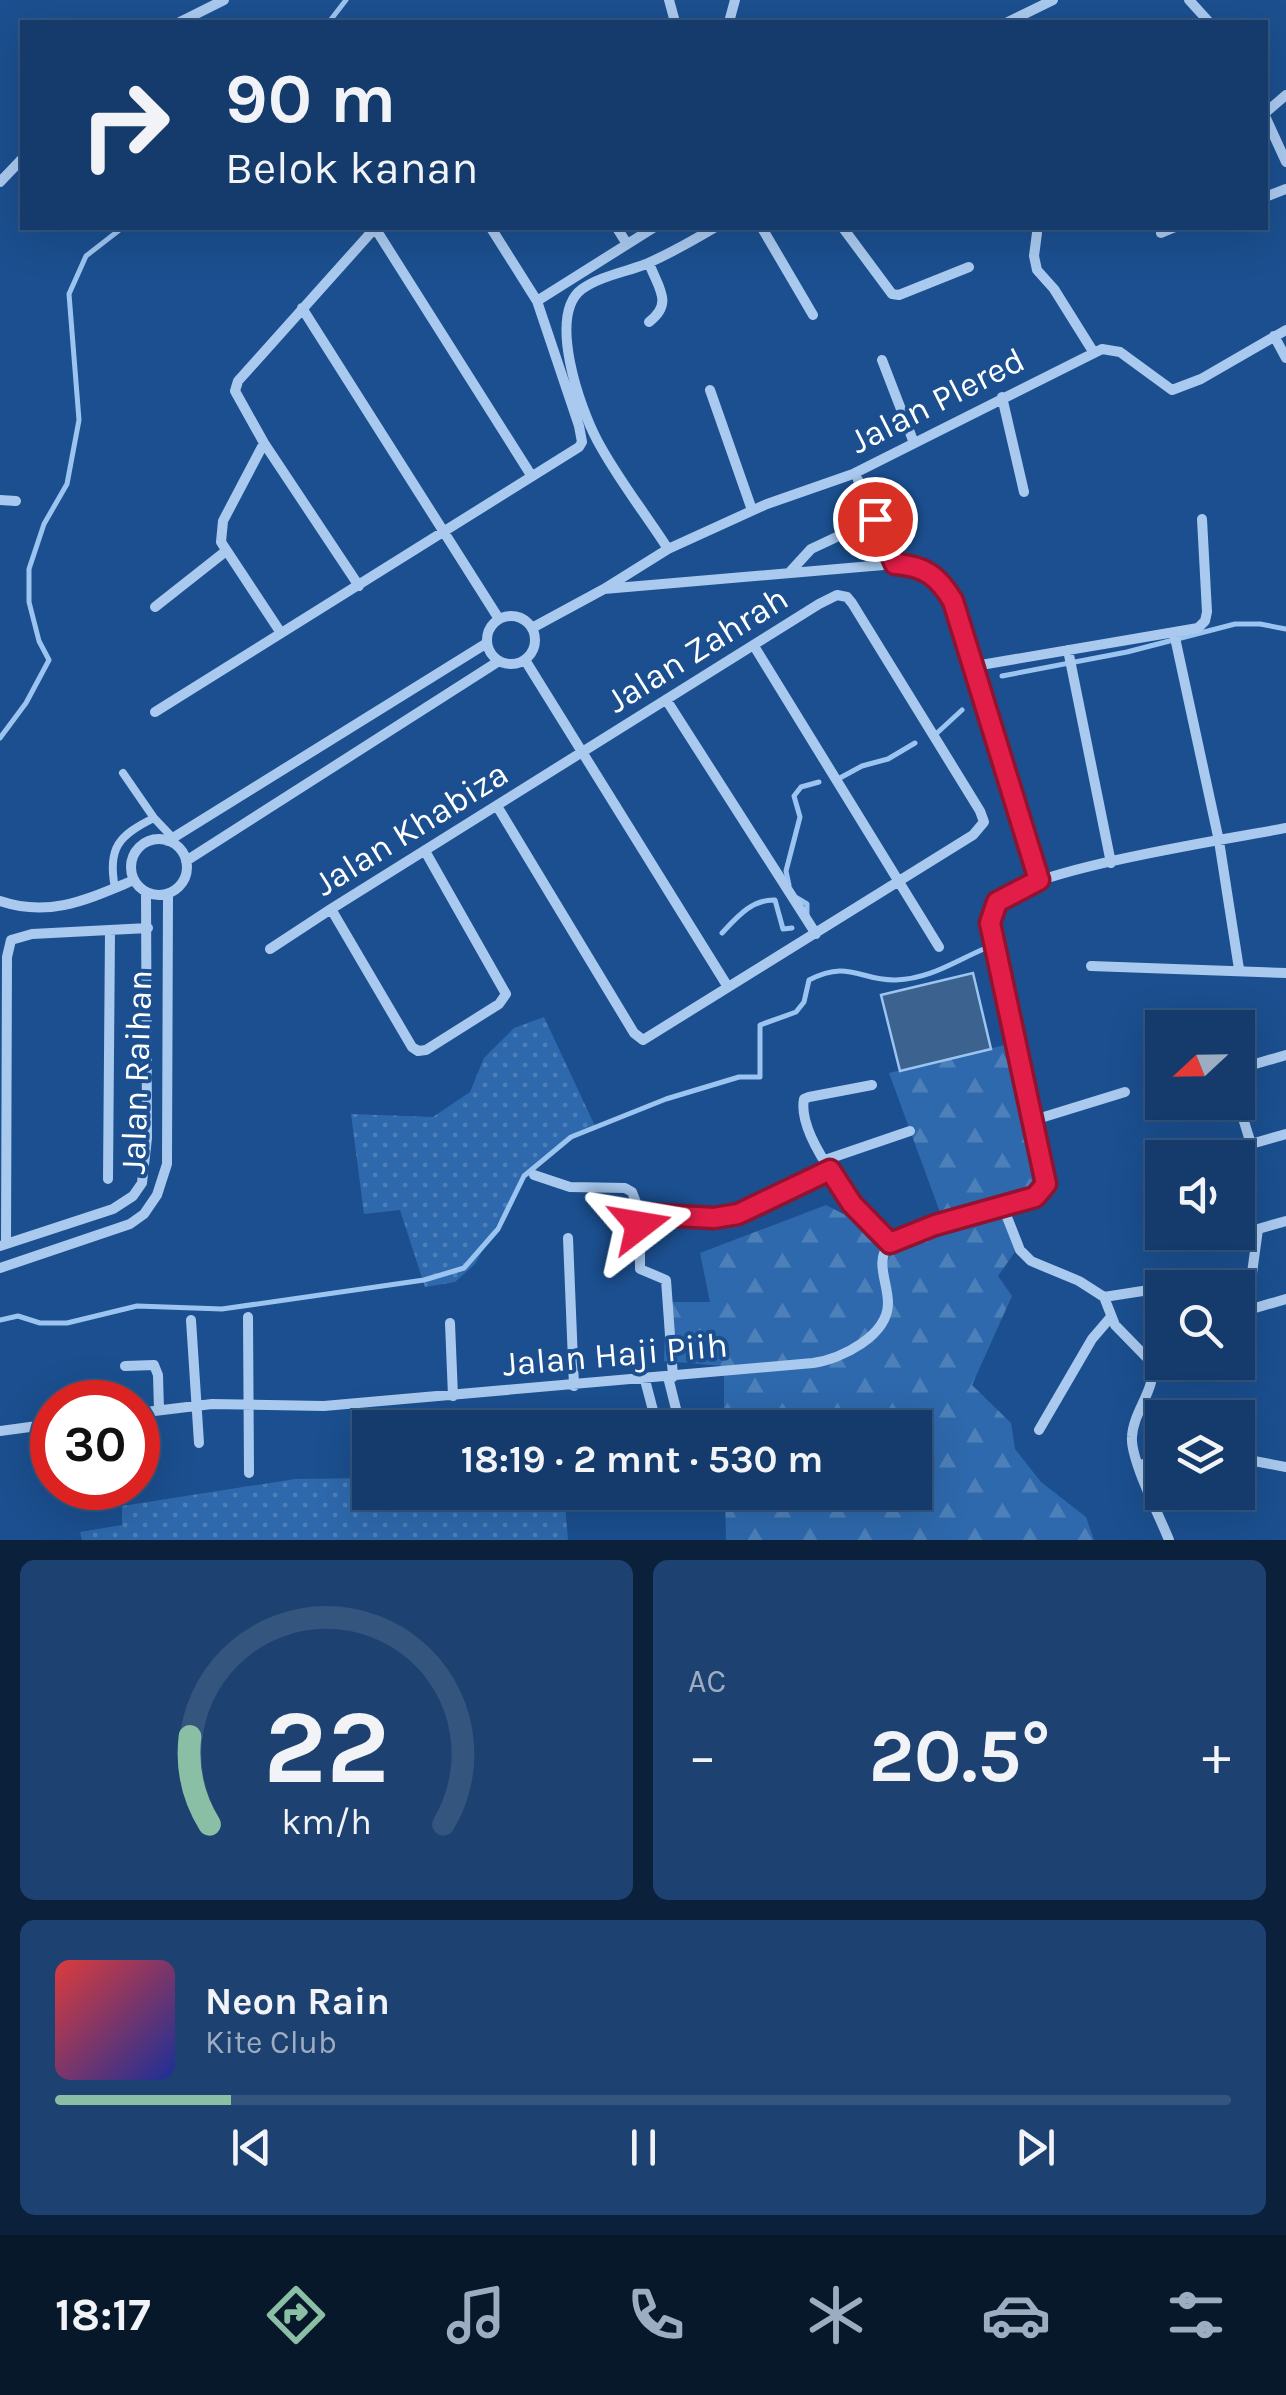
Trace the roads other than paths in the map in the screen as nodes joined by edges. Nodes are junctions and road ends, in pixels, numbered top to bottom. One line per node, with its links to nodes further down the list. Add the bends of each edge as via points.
1 (224, 0): 4 (street)
2 (1052, 0): 5 (street)
3 (1189, 0): 6 (street)
4 (184, 20)
5 (1012, 20)
6 (1207, 20)
7 (1268, 119): 8 (street)
8 (1282, 143): 10 (street)
9 (20, 161): 11 (street)
10 (1286, 162)
11 (0, 182)
12 (373, 230): 27 (street)
13 (376, 230): 39 (street)
14 (492, 230): 26 (street)
15 (618, 230): 23 (street)
16 (650, 230): 23 (street)
17 (710, 230): 24 (street)
18 (763, 230): 28 (street)
19 (844, 230): 25 (street, via 892,294)
20 (1169, 230): 21 (street)
21 (1161, 233)
22 (1037, 234): 32 (street, via 1038,270)
23 (627, 244): 26 (street)
24 (649, 263): 29 (street, via 664,304); 48 (street, via 593,282 574,297 566,316 568,348 597,440)
25 (969, 267)
26 (537, 301): 39 (street, via 582,442)
27 (302, 308): 37 (street, via 236,385); 47 (street)
28 (812, 316)
29 (649, 322)
30 (1286, 330): 31 (street)
31 (1274, 336): 32 (street, via 1172,390 1120,352); 33 (street)
32 (1094, 353): 36 (street, Jalan Plered)
33 (1286, 358)
34 (882, 360): 38 (street)
35 (710, 390): 44 (street)
36 (1002, 397): 38 (street, Jalan Plered); 41 (street)
37 (264, 443): 49 (street, via 223,521); 52 (street)
38 (914, 443): 44 (street, Jalan Plered, via 853,474)
39 (531, 475): 47 (street)
40 (858, 480): 45 (street)
41 (1024, 492)
42 (0, 500): 43 (street)
43 (16, 502)
44 (752, 510): 48 (street, Jalan Plered)
45 (875, 519): 50 (street); 51 (street, via 811,549)
46 (1202, 519): 58 (street, via 1206,620)
47 (443, 530): 52 (street); 55 (street)
48 (668, 549): 53 (street, Jalan Plered)
49 (226, 551): 54 (street); 57 (street)
50 (895, 564): 51 (street); 64 (street, via 924,568 943,585)
51 (788, 574): 53 (street)
52 (359, 586): 57 (street)
53 (604, 589): 56 (street, Jalan Plered)
54 (155, 607)
55 (499, 618): 56 (street, via 518,616); 59 (street)
56 (532, 628): 63 (street, via 535,646)
57 (281, 633): 66 (street)
58 (1174, 635): 61 (street); 75 (street)
59 (487, 643): 62 (street); 67 (street)
60 (754, 646): 65 (street, Jalan Zahrah); 81 (street); 81 (street, Jalan Zahrah, via 842,595 984,818 973,836)
61 (1068, 653): 64 (street); 78 (street)
62 (499, 660): 63 (street); 69 (street)
63 (525, 660): 68 (street)
64 (975, 666): 80 (street)
65 (667, 702): 68 (street, Jalan Zahrah); 89 (street)
66 (155, 712)
67 (327, 743): 69 (street); 74 (street)
68 (581, 753): 71 (street, Jalan Khabiza); 95 (street)
69 (339, 761): 77 (street)
70 (123, 774): 72 (lane)
71 (497, 806): 76 (street, Jalan Khabiza); 95 (street, via 639,1038)
72 (154, 818): 74 (lane); 82 (lane, via 116,848)
73 (1286, 828): 75 (street)
74 (171, 839): 77 (street); 79 (street, via 138,848)
75 (1218, 841): 78 (street); 93 (street)
76 (425, 851): 86 (street, Jalan Khabiza); 86 (street, via 506,997 426,1050 415,1050)
77 (186, 861): 84 (street, via 183,881)
78 (1110, 863): 80 (street)
79 (134, 880): 82 (street); 83 (street)
80 (1039, 880): 102 (street, via 997,902 991,914)
81 (897, 882): 89 (street); 90 (street)
82 (115, 888): 85 (street, via 53,909)
83 (146, 892): 84 (street); 87 (street, Jalan Raihan)
84 (168, 894): 101 (street, Jalan Raihan)
85 (0, 901)
86 (331, 909): 91 (street, Jalan Khabiza)
87 (148, 928): 88 (street); 100 (street, Jalan Raihan)
88 (110, 931): 108 (street); 115 (street, via 22,935 8,947)
89 (816, 934): 95 (street)
90 (939, 947)
91 (270, 950)
92 (1091, 966): 93 (street)
93 (1240, 969): 94 (street)
94 (1286, 973)
95 (728, 987)
96 (1286, 1055): 97 (street)
97 (1255, 1064)
98 (872, 1085): 106 (street, via 802,1102)
99 (1126, 1092): 102 (street)
100 (148, 1106): 101 (street); 112 (street, Jalan Raihan, via 138,1191 113,1209)
101 (167, 1106): 116 (street, Jalan Raihan, via 166,1164 152,1204 130,1224)
102 (1034, 1120): 109 (street, via 1046,1178 1041,1193)
103 (1243, 1120): 105 (street, via 1250,1144)
104 (910, 1131): 106 (street)
105 (1286, 1134)
106 (828, 1165): 110 (street, via 738,1214); 114 (street, via 852,1204)
107 (534, 1174): 110 (street, via 570,1187 625,1188)
108 (108, 1179)
109 (1003, 1207): 114 (street); 120 (street, via 1031,1261)
110 (640, 1214): 128 (street, via 640,1269 666,1280)
111 (1286, 1220): 118 (street, via 1258,1229)
112 (52, 1230): 115 (street, Jalan Raihan); 116 (street)
113 (568, 1238): 131 (street)
114 (890, 1243): 128 (street, Jalan Haji Piih, via 882,1258 887,1312 846,1353 826,1361)
115 (3, 1246)
116 (58, 1249): 117 (street, Jalan Raihan)
117 (0, 1268)
118 (1250, 1270)
119 (1145, 1291): 120 (street)
120 (1104, 1297): 124 (street)
121 (1286, 1299): 122 (street)
122 (1255, 1308)
123 (248, 1317): 133 (street)
124 (1110, 1318): 139 (street); 144 (street, via 1154,1368 1132,1433)
125 (192, 1320): 134 (street)
126 (450, 1322): 132 (street)
127 (125, 1366): 129 (street, via 154,1365)
128 (671, 1377): 130 (street, Jalan Haji Piih); 137 (street)
129 (158, 1380)
130 (645, 1380): 131 (street, Jalan Haji Piih); 136 (street)
131 (574, 1386): 132 (street, Jalan Haji Piih)
132 (453, 1396): 133 (street, Jalan Haji Piih, via 324,1406)
133 (247, 1403): 134 (street, Jalan Haji Piih); 146 (street)
134 (195, 1406): 135 (street, Jalan Haji Piih); 141 (street)
135 (160, 1410)
136 (652, 1410)
137 (677, 1410)
138 (30, 1427): 140 (street)
139 (1039, 1430)
140 (0, 1431)
141 (199, 1443)
142 (1255, 1461): 145 (street)
143 (1145, 1464): 144 (street)
144 (1139, 1466): 147 (street)
145 (1286, 1466)
146 (249, 1473)
147 (1169, 1540)

